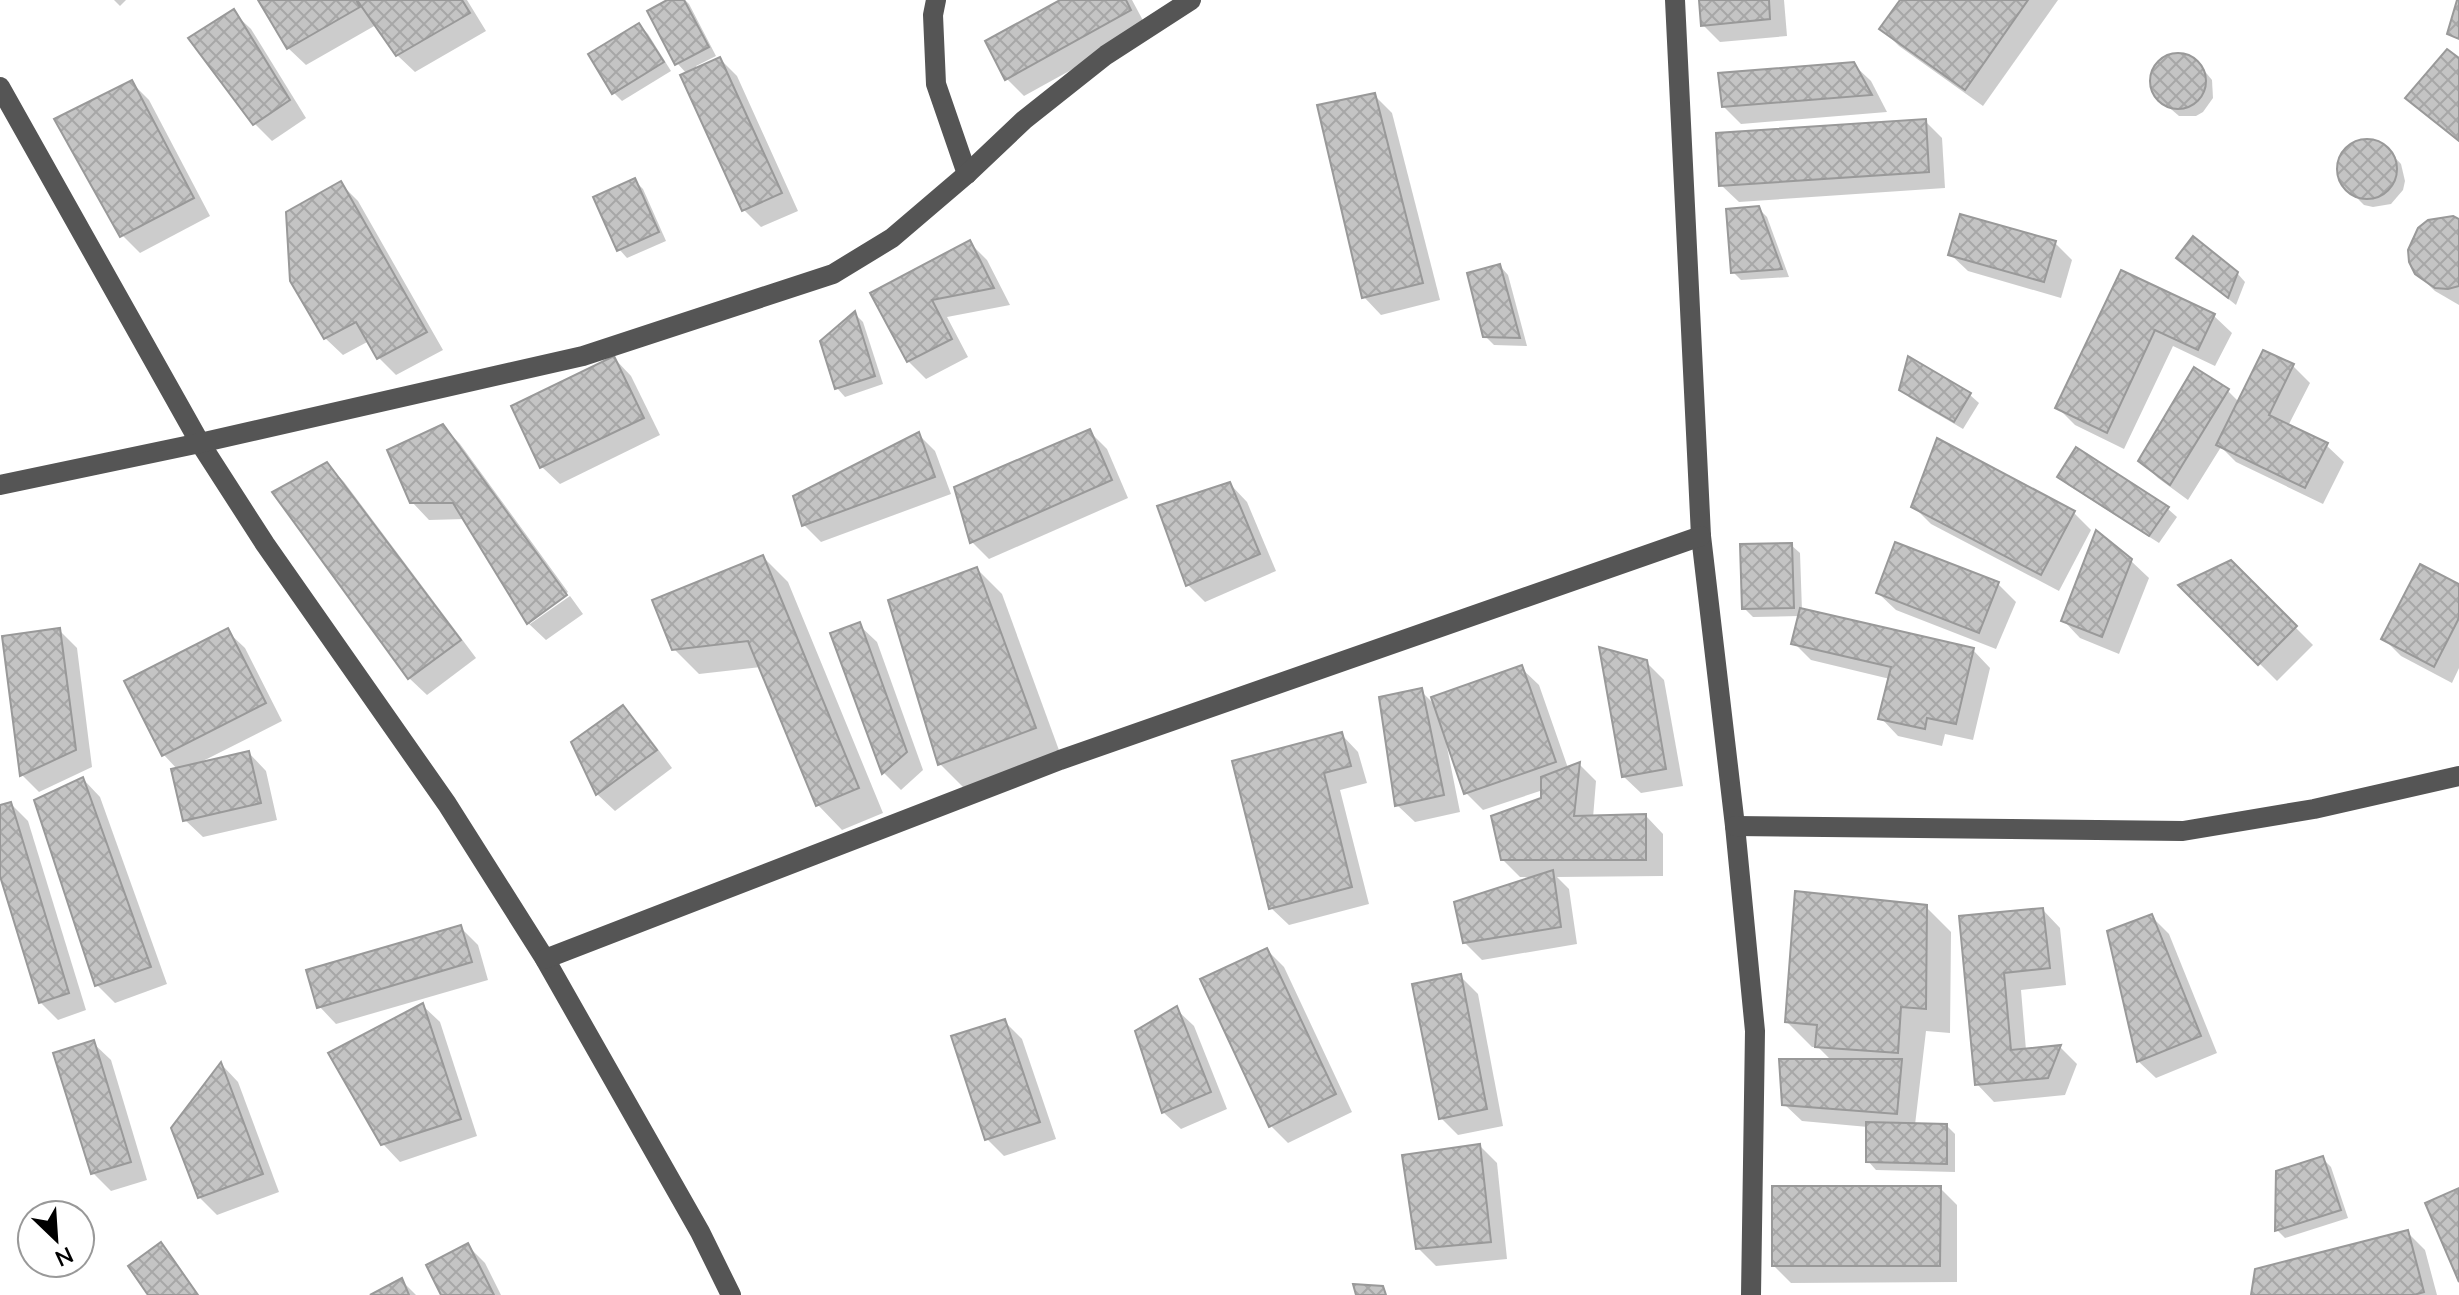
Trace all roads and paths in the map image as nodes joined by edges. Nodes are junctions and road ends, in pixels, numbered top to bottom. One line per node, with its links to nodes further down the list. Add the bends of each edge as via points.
1 (936, 0): 5 (street, via 936,84)
2 (1191, 0): 5 (street, via 1106,55)
3 (1675, 0): 8 (street)
4 (0, 87): 6 (street)
5 (967, 174): 6 (street, via 892,238 833,274 583,356)
6 (200, 443): 7 (street); 11 (street, via 447,804)
7 (0, 485)
8 (1701, 536): 10 (street); 11 (street, via 1060,760)
9 (2459, 776): 10 (street, via 2314,809 2183,831)
10 (1735, 826): 13 (street, via 1755,1031)
11 (545, 959): 12 (street)
12 (731, 1295)
13 (1751, 1295)

